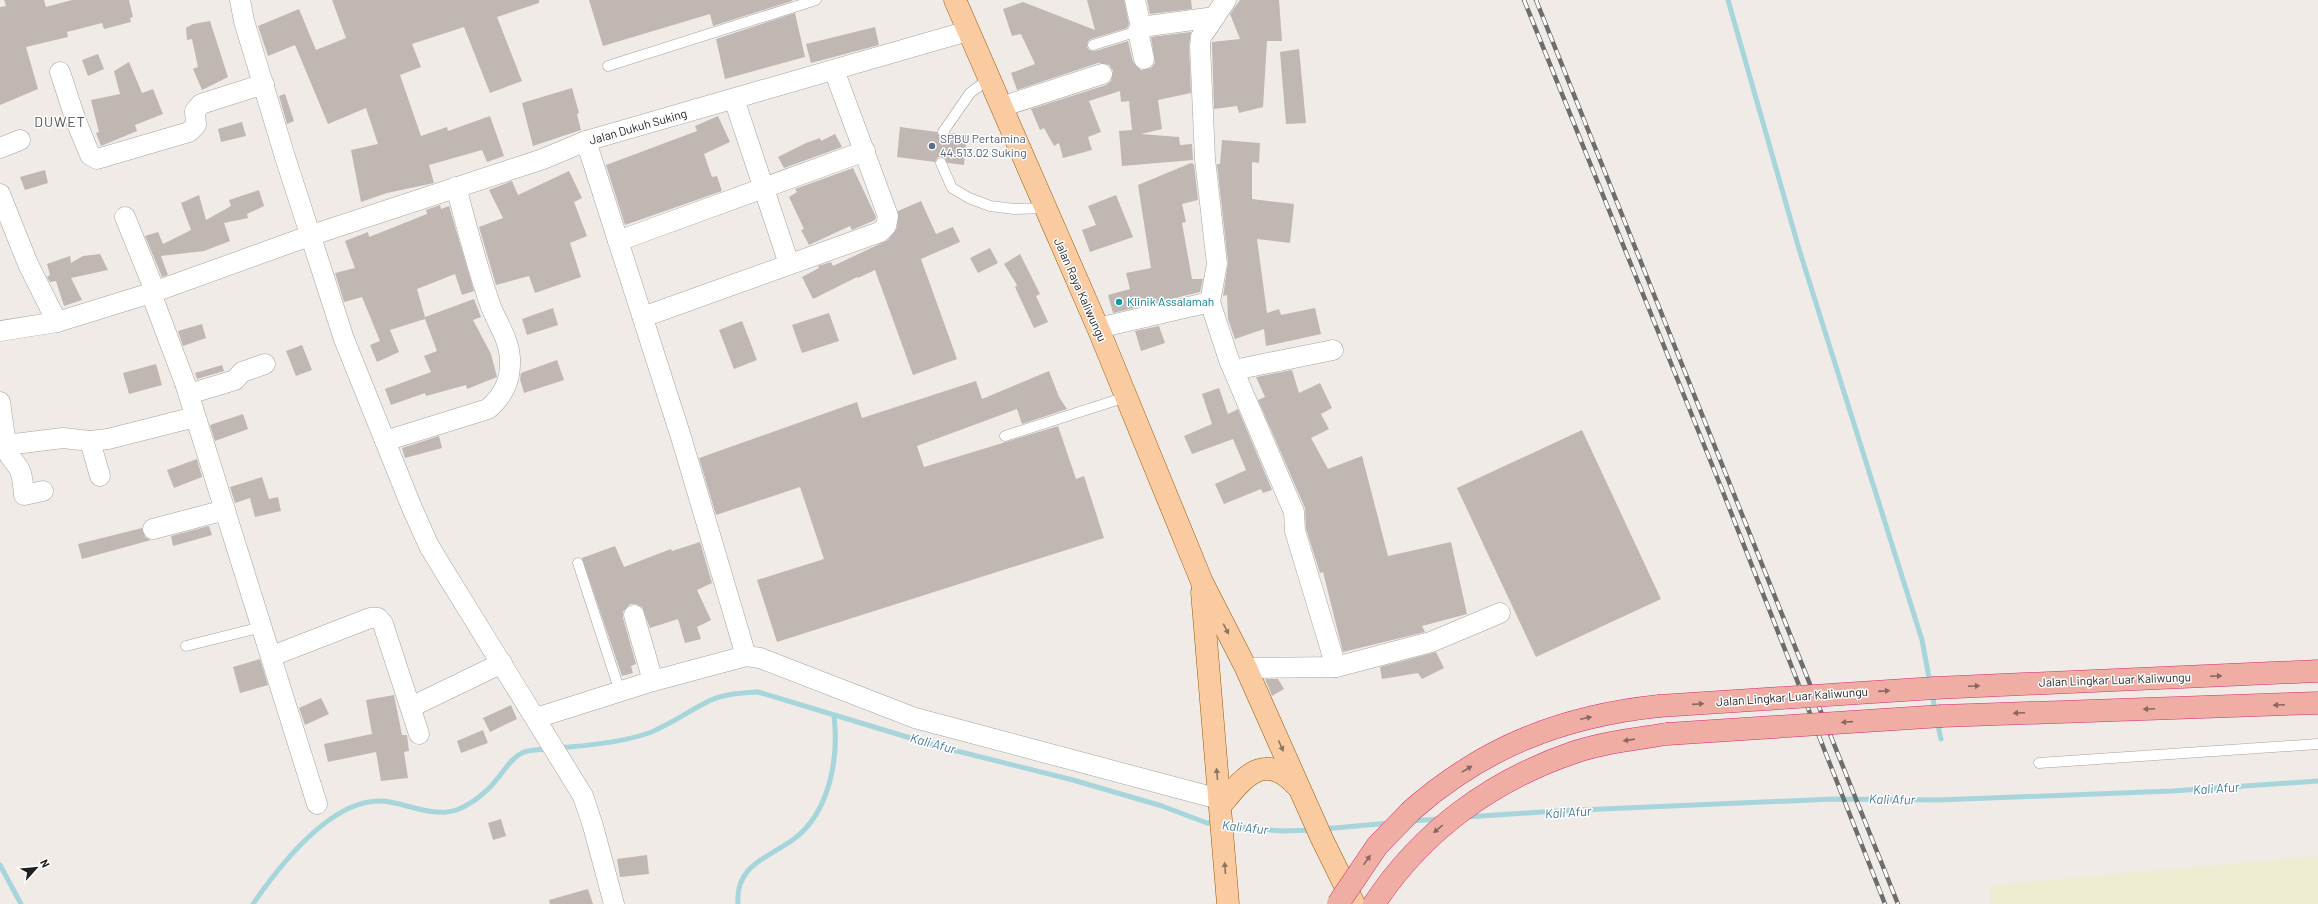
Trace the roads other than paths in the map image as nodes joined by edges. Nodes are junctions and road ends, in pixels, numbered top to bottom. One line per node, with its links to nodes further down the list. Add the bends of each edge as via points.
1 (240, 0): 16 (street)
2 (816, 0): 11 (lane)
3 (955, 0): 8 (main road, Jalan Raya Kaliwungu)
4 (1135, 0): 7 (street)
5 (1226, 0): 6 (street)
6 (1215, 17): 7 (street); 34 (street, via 1201,37 1200,46 1205,159 1217,264)
7 (1140, 29): 9 (lane); 10 (street)
8 (968, 31): 12 (street, Jalan Dukuh Suking); 15 (main road, Jalan Raya Kaliwungu)
9 (1093, 45)
10 (1144, 59)
11 (608, 66)
12 (834, 70): 17 (street, Jalan Dukuh Suking); 23 (street)
13 (60, 72): 16 (street, via 90,155 98,159 190,132 196,125 194,111 201,104)
14 (1102, 74): 18 (street)
15 (989, 78): 18 (main road, Jalan Raya Kaliwungu); 19 (lane, via 970,93)
16 (264, 84): 30 (street)
17 (734, 98): 21 (street, Jalan Dukuh Suking); 26 (street)
18 (1001, 107): 28 (main road, Jalan Raya Kaliwungu)
19 (943, 132)
20 (20, 140): 22 (street)
21 (586, 141): 25 (street, Jalan Dukuh Suking, via 543,159); 31 (street)
22 (0, 148)
23 (865, 151): 26 (street); 32 (street, via 888,216 886,226 880,232)
24 (941, 163): 28 (lane, via 952,188 969,198 990,206)
25 (456, 187): 30 (street, Jalan Dukuh Suking); 48 (street, via 491,307 508,345 510,366 506,386 501,398 488,409)
26 (764, 189): 31 (street); 32 (street)
27 (0, 194): 36 (street, via 28,264)
28 (1044, 208): 37 (main road, Jalan Raya Kaliwungu)
29 (125, 217): 33 (street)
30 (312, 236): 33 (street, Jalan Dukuh Suking); 48 (street, via 344,339)
31 (618, 242): 35 (street)
32 (789, 264): 35 (street)
33 (153, 292): 36 (street, Jalan Dukuh Suking); 42 (street)
34 (1210, 302): 37 (street); 41 (street)
35 (642, 317): 61 (street)
36 (57, 322): 38 (street, Jalan Dukuh Suking)
37 (1098, 328): 43 (main road, Jalan Raya Kaliwungu)
38 (0, 331)
39 (1333, 350): 41 (street)
40 (265, 364): 42 (street, via 242,372 235,380)
41 (1234, 370): 63 (street, via 1294,512 1295,531)
42 (188, 394): 45 (street)
43 (1126, 397): 46 (lane); 55 (main road, Jalan Raya Kaliwungu)
44 (0, 402): 49 (street)
45 (195, 417): 47 (street, via 108,439); 52 (street)
46 (1005, 436)
47 (90, 441): 49 (street, via 63,438); 50 (street)
48 (385, 441): 62 (street, via 429,546)
49 (6, 445): 51 (street, via 8,457 18,466 21,474 24,495)
50 (100, 476)
51 (43, 491)
52 (225, 510): 53 (street); 58 (street)
53 (153, 529)
54 (578, 563): 67 (lane)
55 (1202, 582): 64 (main road, one-way to 64); 76 (main road, one-way to 55)
56 (1500, 613): 63 (street, via 1431,642)
57 (634, 615): 66 (street)
58 (262, 627): 59 (lane); 60 (street)
59 (186, 646)
60 (272, 656): 69 (street, via 370,618 378,618 383,624); 75 (street)
61 (746, 656): 66 (street); 76 (street, via 760,658 915,718)
62 (502, 663): 69 (street); 70 (street)
63 (1336, 667): 64 (street)
64 (1246, 668): 74 (main road, one-way to 74)
65 (2318, 671): 79 (highway, Jalan Lingkar Luar Kaliwungu, one-way to 65, bridge, via 1377,846 1434,790 1507,745 1580,719 1659,706 1935,688)
66 (653, 681): 67 (street)
67 (620, 692): 70 (street)
68 (2318, 703): 81 (highway, one-way to 81, bridge, via 1942,716 1667,734 1614,742 1535,767 1469,805 1436,830 1391,878)
69 (411, 707): 71 (street)
70 (536, 718): 77 (street, via 588,807)
71 (419, 734)
72 (2318, 744): 73 (lane)
73 (2039, 763)
74 (1300, 790): 76 (main road, via 1288,776 1274,769 1259,770 1244,777); 80 (main road)
75 (317, 804)
76 (1220, 812): 78 (main road, one-way to 76)
77 (614, 904)
78 (1228, 904)
79 (1338, 904)
80 (1354, 904)
81 (1374, 904)

